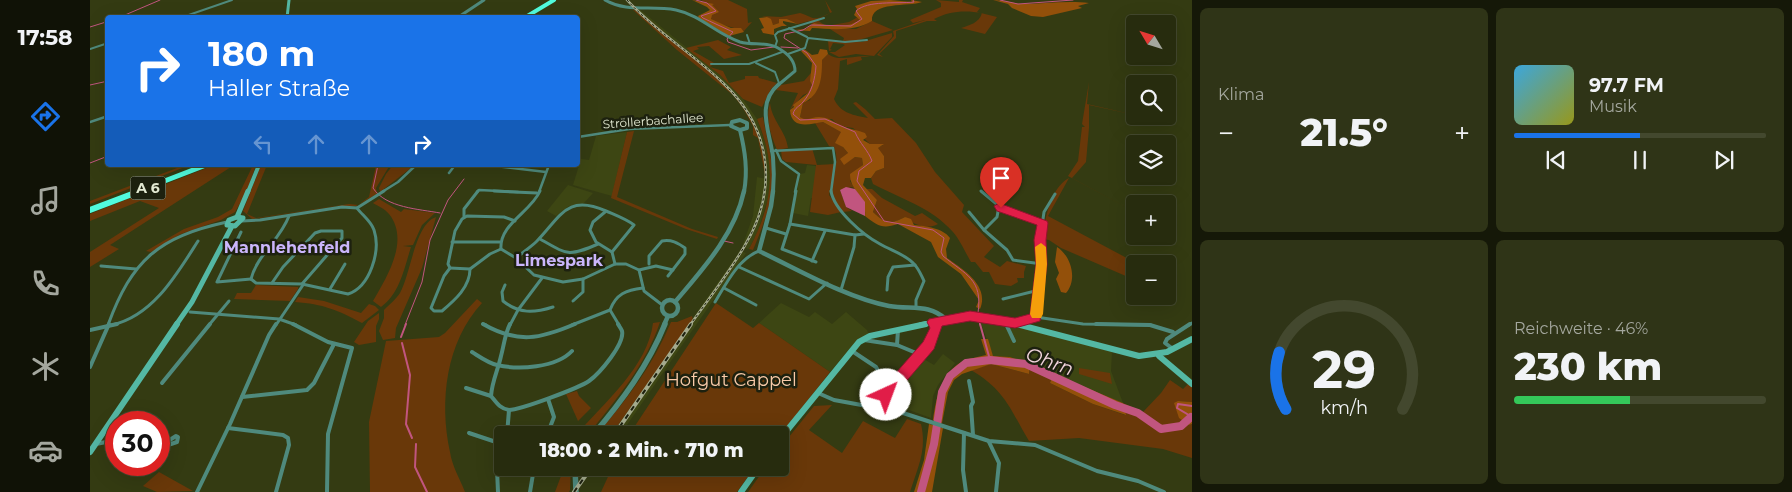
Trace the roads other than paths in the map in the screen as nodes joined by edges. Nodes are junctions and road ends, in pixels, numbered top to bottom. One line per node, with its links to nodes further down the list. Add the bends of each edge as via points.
1 (232, 0): 7 (street)
2 (289, 0): 8 (main road)
3 (484, 0): 9 (street)
4 (554, 0): 10 (highway)
5 (559, 0): 11 (highway)
6 (605, 0): 18 (street, via 623,7 680,11 729,37)
7 (189, 15)
8 (288, 15)
9 (462, 15)
10 (529, 15)
11 (535, 15)
12 (824, 18): 13 (street)
13 (789, 28): 15 (street); 20 (street, via 776,34)
14 (747, 35): 18 (street)
15 (808, 38): 16 (street); 21 (street, via 806,47)
16 (867, 40)
17 (105, 44): 19 (street)
18 (750, 44): 20 (street)
19 (90, 49)
20 (779, 49): 21 (street); 22 (street)
21 (788, 54): 24 (street, via 794,71)
22 (755, 63): 23 (street); 24 (street, via 775,72)
23 (711, 64)
24 (779, 83): 30 (street, via 767,102 765,121)
25 (105, 117): 26 (street)
26 (90, 122)
27 (730, 125): 28 (street); 28 (street, via 737,120 747,123 747,128); 29 (street, Ströllerbachallee, via 629,129)
28 (740, 130): 103 (street, via 747,162 743,196 721,242)
29 (580, 137)
30 (774, 151): 56 (street, via 780,153 782,162 799,174); 58 (street, via 773,189); 63 (street, via 832,148 836,164 830,195 836,206)
31 (192, 167): 43 (highway, A 6)
32 (201, 167): 46 (highway, A 6)
33 (258, 167): 50 (main road)
34 (414, 167): 45 (street)
35 (454, 167): 39 (street)
36 (504, 167): 38 (street)
37 (548, 167): 38 (street)
38 (546, 172): 41 (street)
39 (449, 174)
40 (981, 191): 44 (street)
41 (538, 193): 51 (street, via 479,190 464,209); 53 (street, via 534,202)
42 (1055, 194): 55 (street, via 1044,212)
43 (90, 206)
44 (999, 206): 55 (street); 59 (street, via 998,216)
45 (357, 208): 49 (street, via 342,207); 96 (street, via 375,231 376,250 372,263 361,287 354,294)
46 (90, 210)
47 (605, 212): 65 (street, via 592,205 568,208 548,226); 69 (street, via 590,228); 72 (street, via 634,225)
48 (969, 212): 59 (street)
49 (289, 216): 52 (street); 89 (street, via 284,230 257,264)
50 (237, 217): 52 (main road); 54 (main road)
51 (464, 217): 53 (street, via 504,217); 67 (street, via 457,224)
52 (242, 221): 57 (main road)
53 (515, 221): 68 (street)
54 (227, 222): 57 (main road); 82 (street, via 182,236 157,250)
55 (1043, 223): 77 (street, via 1040,240)
56 (790, 224): 60 (street); 62 (street)
57 (232, 226): 162 (main road, via 188,307)
58 (766, 228): 62 (street); 71 (street)
59 (984, 230): 77 (street, via 1014,260)
60 (825, 231): 62 (street, via 814,262 782,249); 64 (street)
61 (241, 232): 89 (street, via 217,282)
62 (786, 234)
63 (864, 234): 64 (street); 78 (street)
64 (855, 235): 97 (street)
65 (540, 239): 69 (street, via 565,253 577,253); 73 (street)
66 (198, 241): 122 (street, via 173,280 151,303 127,321)
67 (452, 242): 68 (street); 81 (street)
68 (500, 242): 70 (street)
69 (598, 244): 72 (street)
70 (501, 249): 73 (street); 83 (street)
71 (759, 251): 80 (street, via 751,254); 90 (street)
72 (612, 252): 75 (street)
73 (516, 258): 87 (street)
74 (345, 264): 96 (street)
75 (615, 264): 84 (street, via 626,264); 88 (street)
76 (650, 264): 84 (street); 85 (street); 85 (street, via 649,256 662,241 668,240 685,248 685,254)
77 (1042, 264): 99 (street)
78 (915, 265): 98 (street, via 893,267); 107 (street, via 924,281)
79 (101, 266): 82 (street)
80 (739, 267): 90 (street, via 809,299); 95 (street)
81 (450, 268): 83 (street); 83 (street, via 431,308 434,311 442,311 448,306 466,285)
82 (136, 269): 122 (street, via 119,298)
83 (470, 269)
84 (639, 270): 94 (street)
85 (673, 270): 86 (street)
86 (668, 276)
87 (542, 278): 88 (street, via 564,282); 109 (street)
88 (583, 279): 102 (street, via 582,294)
89 (251, 280): 91 (street)
90 (827, 282): 97 (street)
91 (272, 283): 92 (street); 92 (street, via 315,233 342,232 342,238)
92 (302, 285): 96 (street); 115 (street)
93 (505, 285): 109 (street, via 503,301)
94 (643, 288): 105 (street); 110 (street, via 614,298)
95 (724, 288): 104 (street); 106 (street)
96 (330, 289)
97 (841, 290): 107 (street, via 876,303)
98 (887, 290)
99 (1039, 290): 100 (street); 114 (street)
100 (1003, 299)
101 (229, 301): 112 (street)
102 (573, 301)
103 (675, 302): 105 (street); 113 (street, via 678,312)
104 (715, 302)
105 (662, 304): 113 (street, via 662,312)
106 (756, 305)
107 (916, 307): 116 (street, via 938,312)
108 (553, 308): 109 (street, via 534,314)
109 (518, 310): 126 (street)
110 (610, 310): 126 (street, via 548,336 524,339); 148 (street, via 622,331 621,342 610,359 589,381)
111 (190, 312): 112 (street)
112 (220, 313): 115 (street); 141 (street)
113 (668, 316): 153 (street, via 656,348 638,378)
114 (1036, 317): 119 (street); 125 (street, via 1083,324 1150,325)
115 (279, 319): 130 (street); 147 (street)
116 (947, 320): 117 (main road, via 970,316); 118 (main road)
117 (1004, 321): 119 (main road); 129 (street)
118 (934, 322): 124 (main road); 136 (street, via 936,330)
119 (1015, 323): 137 (main road, via 1128,354)
120 (1192, 323): 125 (street)
121 (484, 324): 126 (street)
122 (110, 325): 123 (street); 139 (street)
123 (90, 330)
124 (898, 330): 127 (main road); 131 (street)
125 (1173, 332): 135 (street, via 1165,340 1164,347)
126 (507, 336): 138 (street)
127 (864, 339): 131 (street); 133 (main road)
128 (1192, 339): 135 (main road)
129 (1014, 341)
130 (334, 344): 147 (street, via 307,390); 170 (street, via 352,348 328,436)
131 (897, 345): 136 (street)
132 (572, 351): 138 (street, via 570,355 551,362 521,367)
133 (852, 351): 144 (street, via 876,367); 145 (main road)
134 (472, 352): 138 (street)
135 (1173, 352): 137 (main road)
136 (921, 355): 144 (street)
137 (1159, 356): 142 (main road)
138 (497, 365): 146 (street)
139 (90, 367)
140 (969, 381): 158 (street)
141 (162, 383)
142 (1192, 384)
143 (466, 388): 146 (street)
144 (890, 391): 149 (street)
145 (818, 392): 149 (street, via 834,400); 155 (main road)
146 (491, 396): 150 (street, via 500,407)
147 (242, 397): 154 (street)
148 (548, 399): 150 (street); 152 (street, via 556,414)
149 (880, 408): 157 (street)
150 (510, 410): 151 (street)
151 (508, 426)
152 (553, 426)
153 (599, 426)
154 (228, 428): 168 (street); 169 (street, via 288,438)
155 (789, 429)
156 (469, 433): 161 (street)
157 (964, 433): 158 (street); 175 (street, via 962,470)
158 (973, 435): 159 (street)
159 (989, 441): 176 (street, via 999,463); 177 (street, via 1035,445 1097,471 1138,480)
160 (105, 442): 162 (street)
161 (494, 442)
162 (95, 444): 163 (main road)
163 (90, 452)
164 (495, 476): 171 (street)
165 (533, 476): 172 (street)
166 (575, 476): 173 (street)
167 (752, 476): 174 (main road)
168 (197, 492)
169 (276, 492)
170 (327, 492)
171 (498, 492)
172 (530, 492)
173 (576, 492)
174 (741, 492)
175 (966, 492)
176 (996, 492)
177 (1164, 492)

